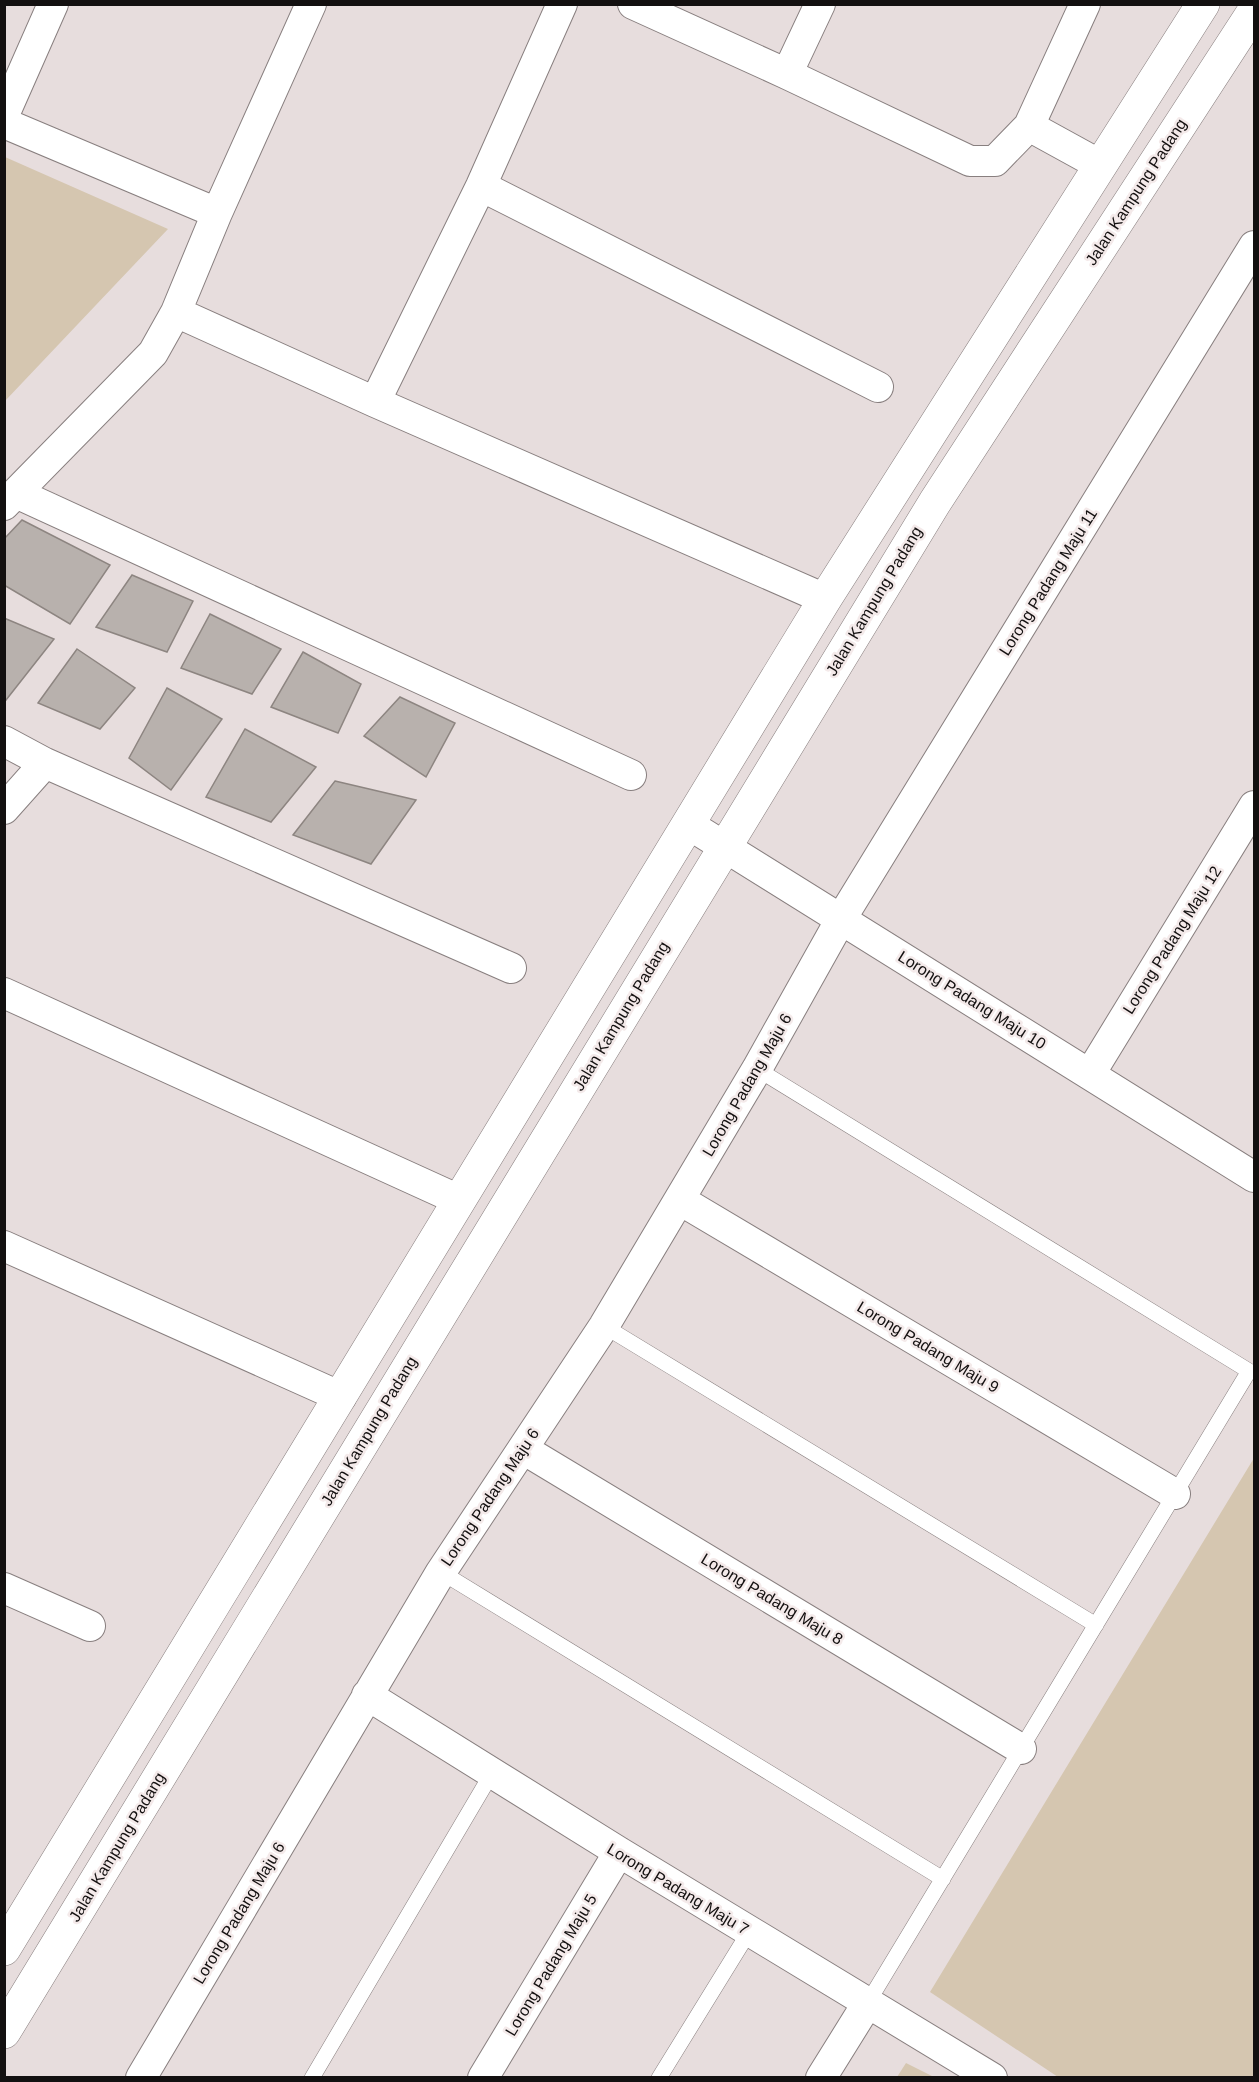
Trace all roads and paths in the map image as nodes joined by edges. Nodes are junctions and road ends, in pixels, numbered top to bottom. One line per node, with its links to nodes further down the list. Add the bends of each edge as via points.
1 (53, 4): 10 (street)
2 (311, 4): 15 (street)
3 (562, 4): 14 (street)
4 (633, 4): 9 (street)
5 (820, 4): 9 (street)
6 (1085, 4): 12 (street)
7 (1203, 4): 13 (street)
8 (1254, 11): 28 (street, Jalan Kampung Padang, via 935,502)
9 (787, 74): 12 (street, via 970,161 995,160)
10 (4, 115)
11 (4, 123): 15 (street)
12 (1029, 126): 13 (street)
13 (1100, 165): 21 (street)
14 (481, 186): 18 (street); 19 (street)
15 (217, 213): 17 (street)
16 (1254, 246): 29 (street, Lorong Padang Maju 11)
17 (176, 312): 19 (street); 20 (street, via 153,353)
18 (878, 387)
19 (375, 402): 21 (street)
20 (10, 499): 24 (street)
21 (825, 599): 27 (street)
22 (4, 741): 23 (street)
23 (45, 763): 26 (street); 30 (street)
24 (631, 775)
25 (1254, 806): 33 (street, Lorong Padang Maju 12)
26 (4, 809)
27 (688, 824): 28 (street, Lorong Padang Maju 10); 35 (street)
28 (724, 846): 29 (street, Lorong Padang Maju 10); 54 (street, Jalan Kampung Padang)
29 (841, 919): 32 (street, Lorong Padang Maju 6); 33 (street, Lorong Padang Maju 10)
30 (511, 968)
31 (4, 993): 35 (street)
32 (757, 1069): 36 (street, Lorong Padang Maju 6); 41 (lane, via 1249,1371)
33 (1090, 1074): 34 (street, Lorong Padang Maju 10)
34 (1254, 1177)
35 (459, 1200): 39 (street)
36 (680, 1200): 38 (street, Lorong Padang Maju 6); 41 (street, Lorong Padang Maju 9)
37 (4, 1246): 39 (street)
38 (604, 1326): 40 (street, Lorong Padang Maju 6); 44 (lane)
39 (341, 1397): 52 (street)
40 (523, 1449): 42 (street, Lorong Padang Maju 6); 47 (street, Lorong Padang Maju 8)
41 (1175, 1494): 44 (lane)
42 (441, 1572): 46 (street, Lorong Padang Maju 6); 50 (lane)
43 (4, 1588): 45 (street)
44 (1096, 1625): 47 (lane)
45 (90, 1626)
46 (367, 1695): 48 (street, Lorong Padang Maju 7); 55 (street, Lorong Padang Maju 6)
47 (1021, 1749): 50 (lane)
48 (492, 1773): 49 (street, Lorong Padang Maju 7); 56 (lane)
49 (619, 1852): 51 (street, Lorong Padang Maju 7); 57 (street, Lorong Padang Maju 5)
50 (943, 1879): 53 (lane)
51 (749, 1932): 53 (street, Lorong Padang Maju 7); 58 (lane)
52 (4, 1949)
53 (867, 2004): 59 (street); 60 (street, Lorong Padang Maju 7)
54 (4, 2032)
55 (141, 2078)
56 (312, 2078)
57 (483, 2078)
58 (659, 2078)
59 (821, 2078)
60 (992, 2078)

